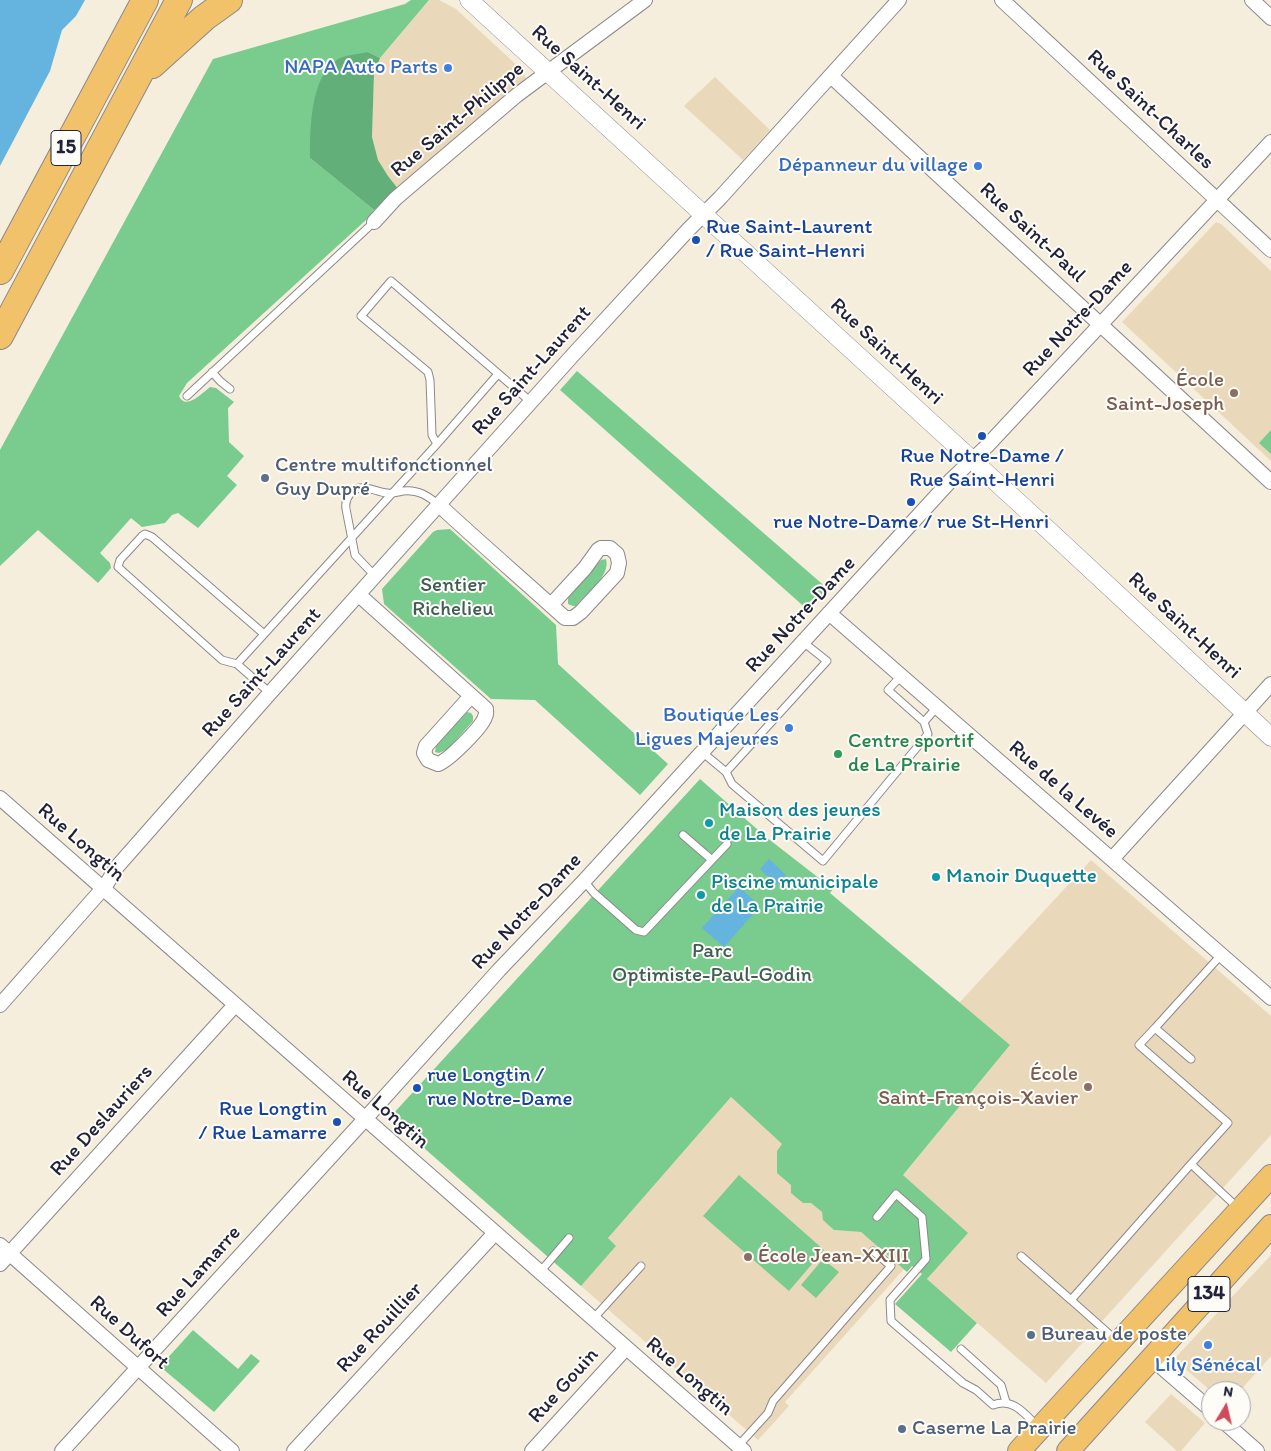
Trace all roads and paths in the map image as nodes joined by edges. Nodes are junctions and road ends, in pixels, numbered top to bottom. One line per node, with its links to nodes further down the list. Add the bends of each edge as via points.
1 (145, 0): 18 (highway, 15)
2 (179, 0): 12 (highway, 15)
3 (229, 0): 12 (highway, via 204,18)
4 (469, 0): 10 (street, Rue Saint-Henri)
5 (645, 0): 10 (street, Rue Saint-Philippe)
6 (899, 0): 11 (street, Rue Saint-Laurent)
7 (1002, 0): 14 (street, Rue Saint-Charles)
8 (1252, 0): 9 (street)
9 (1271, 18)
10 (547, 71): 15 (street, Rue Saint-Henri); 16 (street, Rue Saint-Philippe, via 436,162 390,203)
11 (831, 76): 15 (street, Rue Saint-Laurent); 19 (street, Rue Saint-Paul)
12 (138, 78): 20 (highway, 15)
13 (1271, 142): 14 (street, Rue Notre-Dame)
14 (1216, 199): 17 (street, Rue Saint-Charles); 19 (street, Rue Notre-Dame)
15 (704, 214): 25 (street, Rue Saint-Laurent); 27 (street, Rue Saint-Henri)
16 (374, 222): 21 (lane)
17 (1271, 250)
18 (0, 271)
19 (1101, 324): 27 (street, Rue Notre-Dame); 28 (street, Rue Saint-Paul)
20 (0, 336)
21 (212, 372): 23 (lane); 24 (lane)
22 (498, 374): 25 (lane); 26 (lane); 26 (lane, via 391,281 361,316 428,372 432,435)
23 (230, 389)
24 (187, 396)
25 (531, 402): 30 (street, Rue Saint-Laurent)
26 (437, 444): 29 (lane)
27 (972, 461): 35 (street, Rue Notre-Dame); 44 (street, Rue Saint-Henri)
28 (1271, 482)
29 (392, 493): 30 (lane, via 420,493); 31 (lane); 31 (lane, via 366,487 350,494 345,504)
30 (438, 505): 32 (street, Rue Saint-Laurent); 34 (street)
31 (352, 538): 32 (lane, via 358,559); 36 (lane)
32 (375, 576): 33 (street, Rue Saint-Laurent)
33 (359, 595): 41 (street, Rue Saint-Laurent); 42 (street)
34 (551, 605): 34 (street, via 565,618 573,618 581,612 617,573 617,554 610,548 598,550)
35 (830, 613): 37 (street, Rue Notre-Dame); 39 (street, Rue de la Levée)
36 (264, 634): 38 (lane); 38 (lane, via 152,537 142,536 120,560 118,567 222,660)
37 (803, 642): 47 (street, Rue Notre-Dame); 48 (lane, via 826,661)
38 (237, 664): 41 (lane)
39 (901, 676): 43 (street, Rue de la Levée); 45 (lane, via 888,690)
40 (1271, 684): 44 (street)
41 (270, 692): 55 (street, Rue Saint-Laurent, via 122,860)
42 (471, 696): 42 (street, via 486,709 485,718 448,759 438,764 428,760 424,753 426,746)
43 (937, 707): 45 (lane); 52 (street, Rue de la Levée)
44 (1245, 713): 46 (street, Rue Saint-Henri); 52 (street)
45 (924, 722): 48 (lane, via 928,734 823,861 732,784)
46 (1271, 737)
47 (702, 752): 48 (lane); 54 (street, Rue Notre-Dame)
48 (726, 772)
49 (0, 798): 55 (street, Rue Longtin)
50 (683, 835): 53 (lane)
51 (727, 844): 53 (lane)
52 (1112, 859): 56 (street, Rue de la Levée)
53 (712, 860): 54 (lane, via 644,932 636,930)
54 (584, 881): 62 (street, Rue Notre-Dame)
55 (103, 889): 58 (street, Rue Saint-Laurent); 59 (street, Rue Longtin)
56 (1221, 955): 57 (street, Rue de la Levée); 60 (lane)
57 (1271, 998)
58 (0, 1005)
59 (235, 1005): 62 (street, Rue Longtin); 71 (street, Rue Deslauriers)
60 (1155, 1028): 61 (lane); 63 (lane, via 1139,1045 1228,1123)
61 (1191, 1060)
62 (365, 1119): 68 (street, Rue Longtin); 81 (street, Rue Lamarre)
63 (1191, 1164): 65 (lane); 75 (lane)
64 (1271, 1176): 65 (main road, 134)
65 (1240, 1210): 77 (main road, 134)
66 (877, 1217): 83 (lane, via 896,1194 922,1218 926,1259 890,1300 891,1321 993,1405)
67 (1270, 1230): 80 (main road, 134)
68 (495, 1233): 74 (street, Rue Longtin); 89 (street, Rue Rouillier)
69 (569, 1238): 74 (lane)
70 (874, 1251): 86 (lane, via 891,1266 779,1394)
71 (3, 1254): 81 (street, Rue Dufort)
72 (1021, 1256): 75 (lane)
73 (641, 1266): 76 (lane)
74 (540, 1272): 76 (street, Rue Longtin)
75 (1071, 1300): 77 (lane)
76 (593, 1319): 78 (street, Rue Longtin)
77 (1119, 1342): 84 (main road, 134)
78 (626, 1348): 86 (street, Rue Longtin); 90 (street, Rue Gouin)
79 (961, 1349): 83 (lane, via 1001,1384)
80 (1151, 1358): 82 (street); 92 (main road, 134)
81 (138, 1368): 87 (street, Rue Lamarre); 88 (street, Rue Dufort)
82 (1201, 1401)
83 (1006, 1402): 84 (lane, via 1022,1411)
84 (1040, 1428): 91 (main road, 134)
85 (1234, 1431): 93 (street)
86 (741, 1448)
87 (62, 1451)
88 (232, 1451)
89 (294, 1451)
90 (532, 1451)
91 (1020, 1451)
92 (1068, 1451)
93 (1257, 1451)

